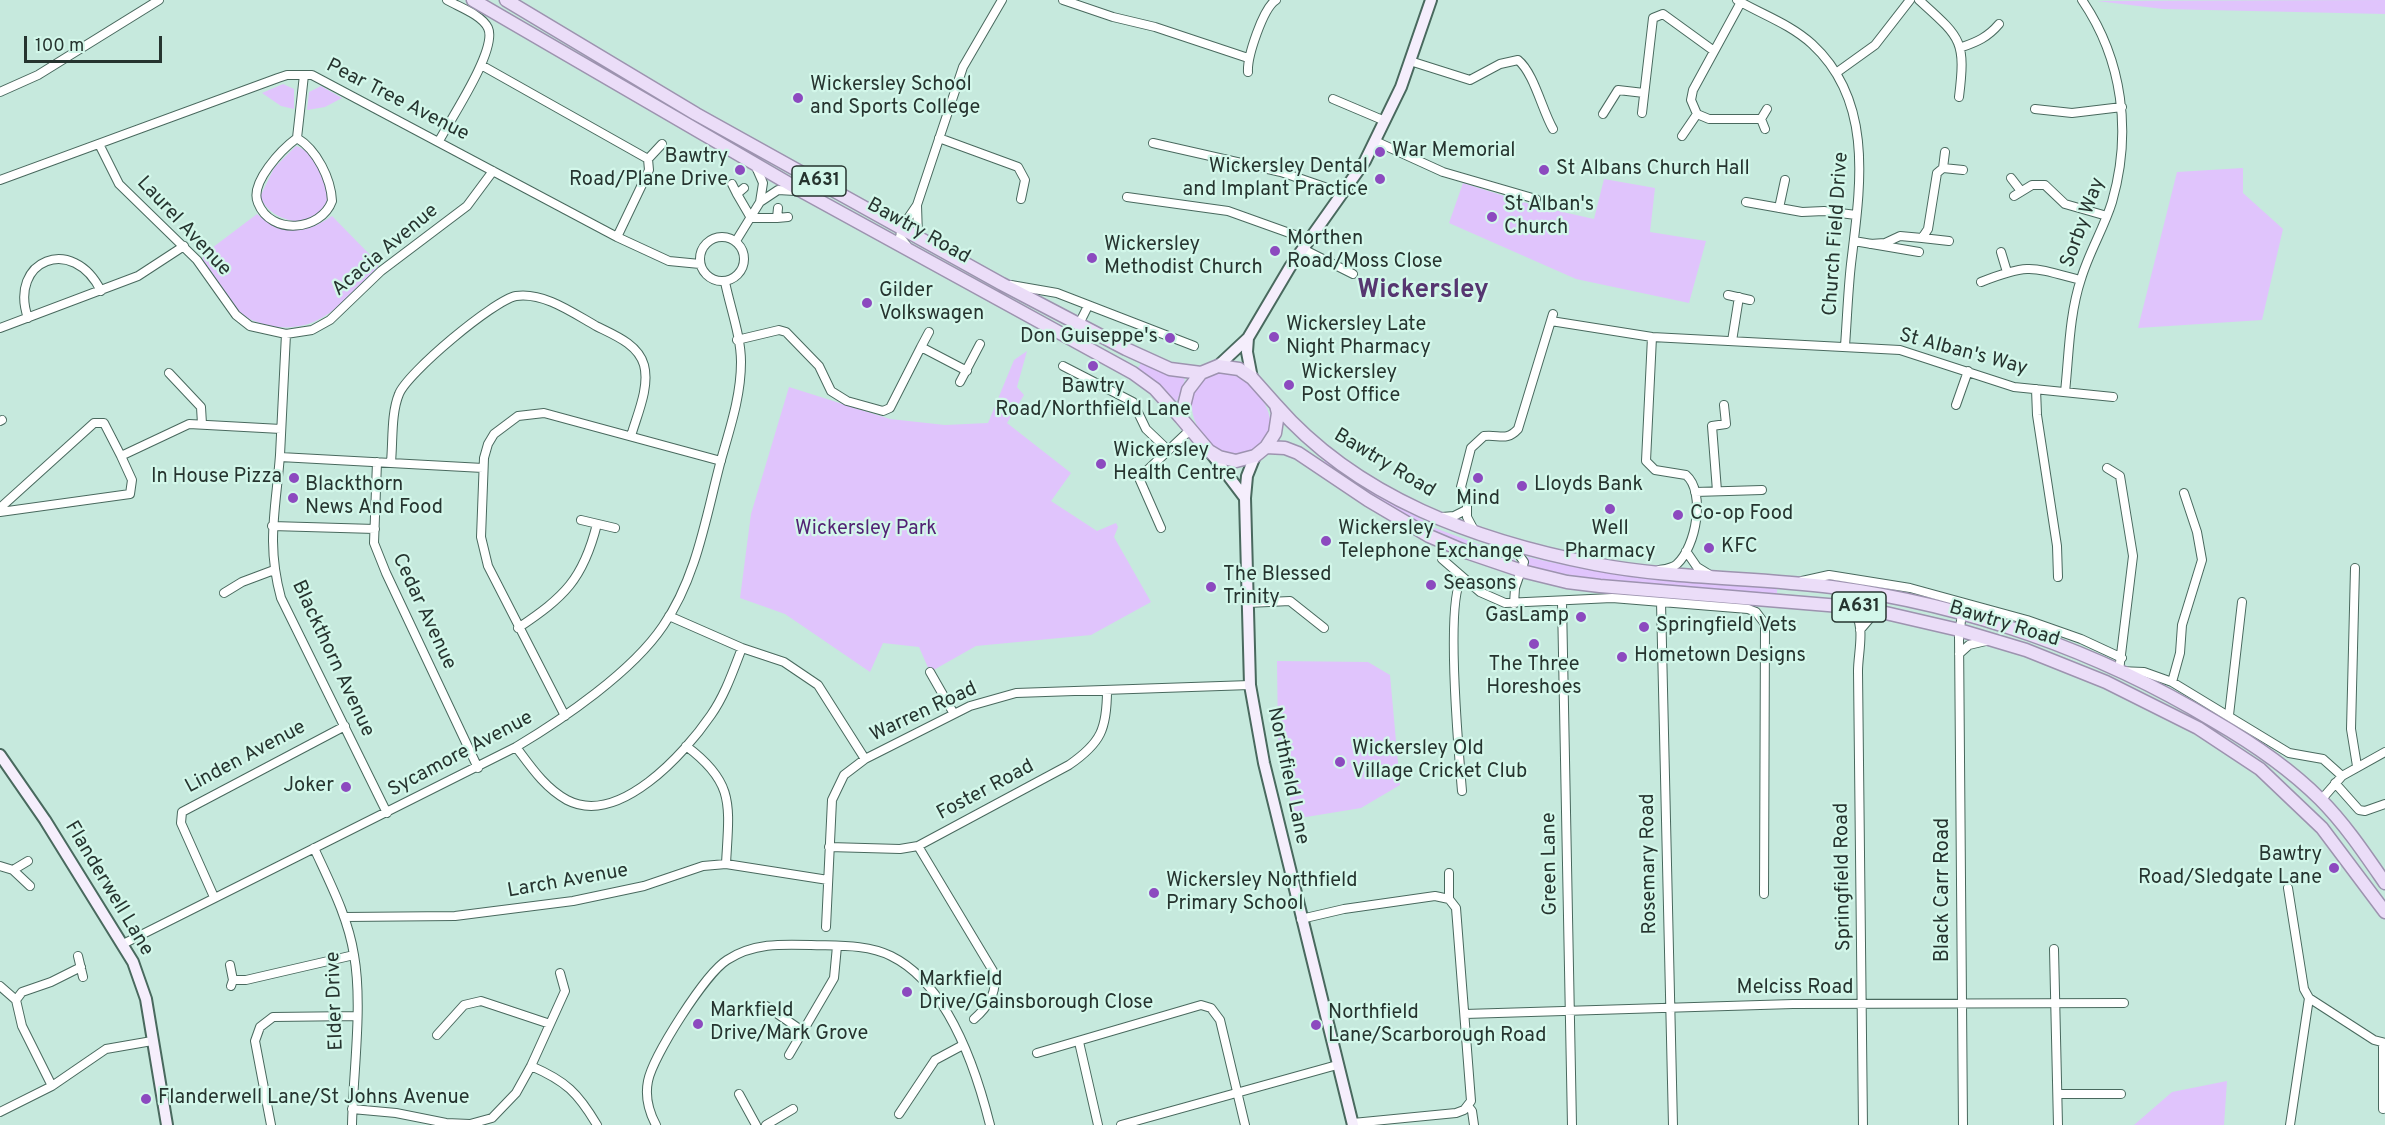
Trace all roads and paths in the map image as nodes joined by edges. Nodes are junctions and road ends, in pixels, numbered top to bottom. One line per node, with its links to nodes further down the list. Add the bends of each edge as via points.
1 (159, 0): 22 (street, via 38,75)
2 (447, 0): 18 (street, via 488,27 490,40)
3 (472, 0): 46 (main road, Bawtry Road / A631)
4 (506, 0): 71 (main road, Bawtry Road / A631, via 696,114)
5 (1002, 0): 38 (street, via 963,68)
6 (1063, 0): 16 (street)
7 (1276, 0): 16 (street)
8 (1431, 0): 17 (street)
9 (1910, 0): 20 (street, via 1875,45)
10 (1919, 0): 14 (street, via 1942,20)
11 (2082, 0): 26 (street, Sorby Way, via 2102,32)
12 (1739, 1): 15 (street); 20 (street, Church Field Drive, via 1800,34)
13 (1999, 24): 14 (street, via 1991,34)
14 (1962, 47): 24 (street)
15 (1714, 51): 23 (street, via 1663,14 1657,15 1652,21); 31 (street, via 1693,90 1691,100)
16 (1248, 58): 19 (street)
17 (1410, 61): 33 (street); 34 (street, via 1470,80 1500,64 1518,60 1527,71)
18 (481, 65): 39 (street); 45 (street)
19 (1248, 72)
20 (1836, 73): 66 (street, Church Field Drive, via 1859,135)
21 (304, 75): 37 (street); 39 (street, Pear Tree Avenue, via 322,78); 41 (street, Pear Tree Avenue, via 278,78)
22 (0, 92)
23 (1644, 93): 29 (street); 30 (street, via 1618,90)
24 (1959, 96)
25 (1334, 99): 33 (street)
26 (2122, 107): 28 (street, via 2072,113); 67 (street, Sorby Way, via 2121,168)
27 (1767, 109): 32 (street)
28 (2035, 109)
29 (1642, 113)
30 (1603, 114)
31 (1697, 114): 32 (street, via 1708,119); 36 (street)
32 (1761, 118): 35 (street)
33 (1385, 121): 40 (street)
34 (1553, 129)
35 (1765, 129)
36 (1682, 136)
37 (297, 138): 37 (street, via 270,164 257,197 257,203 269,216 295,226 325,215 332,201 325,173 310,149)
38 (939, 138): 59 (street, via 1018,167 1025,180); 63 (street)
39 (439, 141): 49 (street, Pear Tree Avenue)
40 (1375, 141): 56 (street); 60 (street, via 1443,172)
41 (99, 144): 51 (street, Pear Tree Avenue); 80 (street, Laurel Avenue, via 119,184)
42 (662, 144): 45 (street)
43 (1153, 144): 56 (street, via 1281,172)
44 (1945, 153): 47 (street)
45 (648, 159): 73 (street, via 649,170)
46 (752, 162): 55 (main road, Bawtry Road / A631); 61 (street, via 762,176)
47 (1943, 168): 48 (street); 74 (street, via 1937,173 1928,229)
48 (1963, 170)
49 (493, 171): 73 (street, Pear Tree Avenue); 100 (street, Acacia Avenue, via 467,206 381,271 330,320 312,330)
50 (2011, 177): 67 (street, via 2018,194 2032,185 2045,185 2065,204)
51 (0, 180)
52 (1785, 180): 65 (street)
53 (732, 184): 57 (street)
54 (744, 188): 57 (street)
55 (805, 193): 61 (street, via 778,190); 83 (main road, Bawtry Road / A631)
56 (1342, 193): 78 (street)
57 (737, 194): 69 (street)
58 (1127, 197): 78 (street, via 1228,211)
59 (1021, 199)
60 (1536, 199)
61 (760, 202): 69 (street)
62 (1746, 202): 65 (street)
63 (917, 205): 71 (street); 72 (street)
64 (777, 208): 70 (street)
65 (1779, 208): 66 (street)
66 (1856, 215): 75 (street, Church Field Drive)
67 (2107, 216): 87 (street, Sorby Way)
68 (788, 217): 70 (street)
69 (751, 218): 70 (street); 77 (street)
70 (777, 218)
71 (902, 227): 72 (main road, Bawtry Road / A631); 83 (street, via 902,241)
72 (918, 236): 90 (main road, Bawtry Road / A631)
73 (617, 237): 84 (street, Pear Tree Avenue, via 669,261)
74 (1922, 238): 76 (street); 79 (street, via 1900,236 1886,243)
75 (1854, 241): 79 (street); 107 (street, Church Field Drive)
76 (1949, 241)
77 (736, 242): 84 (street, via 723,236 708,242 700,255); 88 (street, via 743,249 743,268)
78 (1306, 244): 86 (street); 102 (street)
79 (1870, 244): 81 (street)
80 (184, 246): 91 (street, via 138,276); 100 (street, Laurel Avenue, via 213,278 243,322)
81 (1918, 252)
82 (2001, 252): 85 (street)
83 (917, 254): 123 (main road, Bawtry Road / A631, via 1137,375)
84 (700, 264): 88 (street, via 710,278)
85 (2007, 272): 87 (street, via 2037,268); 89 (street)
86 (1353, 274)
87 (2080, 280): 118 (street, Sorby Way)
88 (725, 282): 103 (street, Sycamore Avenue)
89 (1981, 282)
90 (1002, 284): 95 (street, Bawtry Road, via 1057,293); 97 (main road, Bawtry Road / A631)
91 (101, 291): 96 (street); 96 (street, via 93,276 78,262 46,262 32,273 24,288)
92 (1728, 295): 93 (street)
93 (1739, 297): 94 (street); 104 (street)
94 (1750, 300)
95 (1088, 306): 97 (street); 106 (street, Bawtry Road)
96 (28, 318): 98 (street)
97 (1079, 324): 114 (main road, Bawtry Road / A631, via 1163,367)
98 (0, 328)
99 (929, 332): 108 (street)
100 (286, 334): 125 (street, Blackthorn Avenue)
101 (1652, 337): 104 (street, St Alban's Way); 141 (street, via 1646,461 1655,470 1686,475 1694,483); 145 (street, St Alban's Way, via 1552,317 1518,429 1504,438 1484,436 1471,448 1461,487)
102 (1248, 338): 110 (street); 115 (street)
103 (737, 340): 108 (street, via 779,330 786,332 819,366 838,397 883,411 890,408); 134 (street, Sycamore Avenue, via 741,359 739,391)
104 (1732, 341): 107 (street, St Alban's Way)
105 (980, 344): 111 (street)
106 (1194, 346)
107 (1845, 346): 112 (street, St Alban's Way, via 1916,353)
108 (921, 347): 111 (street)
109 (1063, 366): 129 (street, via 1133,402 1146,429)
110 (1218, 366): 114 (main road); 115 (main road, A631, via 1239,369)
111 (967, 371): 116 (street)
112 (1968, 371): 117 (street, St Alban's Way, via 2014,387); 122 (street)
113 (169, 373): 124 (street, via 201,407)
114 (1201, 373): 123 (main road, via 1188,390)
115 (1252, 378): 120 (main road, A631)
116 (960, 382)
117 (2036, 389): 118 (street, St Alban's Way); 162 (street)
118 (2065, 392): 119 (street, St Alban's Way)
119 (2114, 397)
120 (1276, 405): 128 (main road, via 1277,428); 146 (main road, Bawtry Road / A631, via 1312,442 1353,472)
121 (1724, 405): 140 (street, via 1725,424 1712,426)
122 (1956, 405)
123 (1182, 418): 126 (main road, A631)
124 (202, 424): 125 (street); 131 (street, via 177,428)
125 (281, 429): 133 (street, Blackthorn Avenue)
126 (1191, 429): 129 (street); 130 (main road, A631)
127 (631, 436): 134 (street); 136 (street, via 645,383 645,367 638,352 627,342 554,303 517,296 484,313 408,379 398,394); 137 (street, via 559,415 530,413 510,421 494,434)
128 (1266, 447): 132 (main road); 156 (main road, Bawtry Road / A631, via 1298,453 1412,527 1469,554)
129 (1167, 449): 151 (street, via 1139,478)
130 (1209, 451): 132 (main road, via 1236,461); 143 (street)
131 (121, 456): 144 (street, via 132,480 130,494); 144 (street, via 104,423 94,423)
132 (1255, 456): 143 (street, Northfield Lane, via 1247,476)
133 (280, 457): 135 (street); 149 (street, Blackthorn Avenue)
134 (721, 461): 175 (street, Sycamore Avenue, via 690,574)
135 (377, 462): 136 (street); 152 (street, Cedar Avenue)
136 (391, 462): 137 (street)
137 (483, 468): 177 (street, via 482,549)
138 (2107, 468): 184 (street, via 2120,476 2133,556)
139 (1762, 490): 140 (street)
140 (1717, 491): 141 (street)
141 (1695, 492): 154 (street, via 1696,531)
142 (2184, 493): 186 (street, via 2202,560 2182,625)
143 (1245, 498): 170 (street, Northfield Lane)
144 (0, 510)
145 (1466, 510): 146 (street, via 1454,516); 153 (street)
146 (1435, 517): 153 (main road, Bawtry Road / A631)
147 (581, 520): 148 (street)
148 (597, 524): 150 (street); 177 (street, via 572,585 554,604)
149 (272, 526): 152 (street); 158 (street, Blackthorn Avenue)
150 (615, 528)
151 (1161, 528)
152 (375, 529): 199 (street, Cedar Avenue, via 374,543 386,573)
153 (1480, 536): 159 (street, Bawtry Road, via 1519,555 1524,562); 160 (main road, Bawtry Road / A631, via 1596,564)
154 (1686, 551): 160 (street, via 1677,564); 161 (street, via 1697,567)
155 (1442, 559): 163 (street)
156 (1504, 565): 159 (main road, Bawtry Road / A631); 165 (street)
157 (2355, 568): 198 (street, via 2351,729)
158 (274, 570): 166 (street); 192 (street, Blackthorn Avenue, via 281,598)
159 (1522, 571): 165 (street); 172 (main road, Bawtry Road / A631, via 1600,586)
160 (1658, 571): 161 (main road, Bawtry Road / A631)
161 (1712, 576): 164 (main road, Bawtry Road / A631)
162 (2058, 577)
163 (1462, 578): 171 (street, via 1480,592); 202 (street, via 1457,589 1453,652)
164 (1795, 583): 174 (main road, Bawtry Road / A631, via 1875,594); 184 (street, Bawtry Road, via 1829,575 1910,588 2081,639)
165 (1515, 588): 171 (street)
166 (224, 593)
167 (1562, 602): 168 (street, via 1581,598); 171 (street); 243 (street, Green Lane)
168 (1661, 602): 218 (street, via 1748,609 1756,612 1765,624); 242 (street, Rosemary Road)
169 (2242, 602): 190 (street)
170 (1248, 603): 178 (street, via 1290,601); 187 (street, Northfield Lane)
171 (1514, 604)
172 (1848, 606): 173 (main road, Bawtry Road / A631); 179 (street, via 1859,618)
173 (1885, 612): 179 (street, via 1872,616); 180 (main road, Bawtry Road / A631)
174 (1962, 614): 176 (main road, Bawtry Road / A631); 180 (street, Black Carr Road)
175 (669, 616): 182 (street); 191 (street, Sycamore Avenue, via 636,657)
176 (1991, 622): 181 (main road); 184 (main road, Bawtry Road / A631)
177 (518, 628): 191 (street)
178 (1324, 628)
179 (1860, 630): 240 (street, Springfield Road)
180 (1959, 630): 181 (main road, Bawtry Road / A631); 183 (street, Black Carr Road)
181 (1991, 640): 183 (street, via 1969,645); 221 (main road, Bawtry Road / A631, via 2055,660 2144,700 2198,728 2260,769 2322,828)
182 (742, 648): 193 (street, via 721,698); 197 (street, via 784,662 818,685)
183 (1959, 654): 238 (street, Black Carr Road)
184 (2120, 665): 186 (street, Bawtry Road); 203 (main road, Bawtry Road / A631, via 2272,758)
185 (930, 672): 189 (street)
186 (2172, 682): 190 (street, Bawtry Road)
187 (1250, 685): 188 (street, Warren Road); 223 (street, Northfield Lane, via 1269,791)
188 (1107, 690): 189 (street, Warren Road, via 1016,693 982,701); 206 (street, Foster Road, via 1105,723 1089,752)
189 (954, 714): 197 (street, Warren Road)
190 (2229, 715): 200 (street, Bawtry Road, via 2289,753 2323,759)
191 (565, 716): 194 (street, Sycamore Avenue)
192 (345, 726): 205 (street, Blackthorn Avenue); 219 (street, Linden Avenue, via 182,812 181,823)
193 (686, 746): 194 (street, via 626,796 608,805 594,806 569,801 557,793); 210 (street, via 714,769 726,791)
194 (516, 747): 199 (street, Sycamore Avenue)
195 (2385, 752): 198 (street)
196 (0, 755): 225 (street, Flanderwell Lane)
197 (865, 759): 207 (street, Warren Road, via 853,766 835,790)
198 (2357, 766): 200 (street)
199 (478, 768): 205 (street, Sycamore Avenue)
200 (2342, 776): 201 (street)
201 (2335, 783): 203 (street); 204 (street, via 2359,810)
202 (1462, 791)
203 (2321, 800): 215 (main road, Bawtry Road / A631)
204 (2385, 804)
205 (387, 813): 208 (street, Sycamore Avenue)
206 (918, 846): 207 (street, Foster Road); 246 (street, via 993,971 993,991 984,1010)
207 (829, 847): 214 (street, Warren Road)
208 (314, 848): 219 (street, Sycamore Avenue); 222 (street, Elder Drive)
209 (28, 861): 212 (street)
210 (726, 864): 214 (street, Larch Avenue); 222 (street, Larch Avenue, via 703,866 644,886 573,901 455,916)
211 (0, 866): 212 (street)
212 (13, 870): 216 (street)
213 (1449, 873): 220 (street)
214 (828, 880): 224 (street, Warren Road)
215 (2385, 883)
216 (30, 886)
217 (2288, 888): 235 (street, via 2304,989)
218 (1764, 894)
219 (214, 897): 225 (street, Sycamore Avenue)
220 (1449, 898): 223 (street, via 1435,896 1355,907); 244 (street, via 1456,908)
221 (2385, 912)
222 (345, 917): 228 (street, Elder Drive)
223 (1301, 920): 256 (street, Northfield Lane)
224 (826, 927)
225 (123, 944): 250 (street, Flanderwell Lane, via 141,981)
226 (837, 946): 248 (street, via 834,978); 253 (street, via 875,950 899,961 937,998); 276 (street, via 767,945 747,950 718,967 682,1016 650,1071 647,1096)
227 (2054, 948): 239 (street)
228 (354, 955): 230 (street, via 232,983); 245 (street, Elder Drive)
229 (78, 956): 231 (street)
230 (230, 965)
231 (81, 967): 233 (street); 236 (street, via 22,992)
232 (560, 973): 247 (street, via 565,991)
233 (84, 977)
234 (0, 986): 236 (street)
235 (2309, 998): 252 (street); 289 (street)
236 (16, 1000): 258 (street, via 22,1026)
237 (2124, 1003): 239 (street, Melciss Road)
238 (1962, 1004): 239 (street, Melciss Road); 240 (street, Melciss Road); 287 (street, Black Carr Road)
239 (2056, 1004): 261 (street)
240 (1861, 1005): 242 (street, Melciss Road); 286 (street, Springfield Road)
241 (766, 1006): 248 (street)
242 (1670, 1007): 243 (street, Melciss Road); 285 (street, Rosemary Road)
243 (1570, 1009): 244 (street, Melciss Road); 284 (street, Green Lane)
244 (1465, 1014): 263 (street, via 1472,1095)
245 (356, 1016): 264 (street, Elder Drive); 273 (street, via 273,1017 260,1027 255,1041)
246 (974, 1019)
247 (550, 1024): 249 (street, via 481,1001 464,1005); 257 (street)
248 (804, 1032): 255 (street)
249 (437, 1035)
250 (152, 1041): 258 (street, via 106,1049); 272 (street, Flanderwell Lane)
251 (1079, 1042): 254 (street); 259 (street, via 1201,1005 1211,1008 1220,1020); 280 (street)
252 (2384, 1043): 266 (street)
253 (963, 1045): 268 (street, via 934,1060); 279 (street, via 978,1079)
254 (1037, 1053)
255 (789, 1055)
256 (1337, 1065): 259 (street); 271 (street, Northfield Lane)
257 (531, 1066): 270 (street, via 500,1111 483,1121); 275 (street, via 576,1092)
258 (52, 1086): 267 (street)
259 (1237, 1092): 281 (street); 282 (street)
260 (739, 1094): 277 (street)
261 (2058, 1094): 262 (street); 288 (street)
262 (2121, 1094)
263 (1468, 1106): 271 (street, via 1456,1113); 283 (street)
264 (352, 1109): 270 (street); 274 (street, Elder Drive)
265 (793, 1109): 269 (street)
266 (2383, 1109)
267 (0, 1112)
268 (899, 1114)
269 (778, 1122): 278 (street)
270 (459, 1124)
271 (1353, 1124)
272 (167, 1125)
273 (271, 1125)
274 (352, 1125)
275 (597, 1125)
276 (656, 1125)
277 (756, 1125)
278 (766, 1125)
279 (990, 1125)
280 (1098, 1125)
281 (1121, 1125)
282 (1245, 1125)
283 (1474, 1125)
284 (1572, 1125)
285 (1672, 1125)
286 (1863, 1125)
287 (1963, 1125)
288 (2058, 1125)
289 (2290, 1125)

